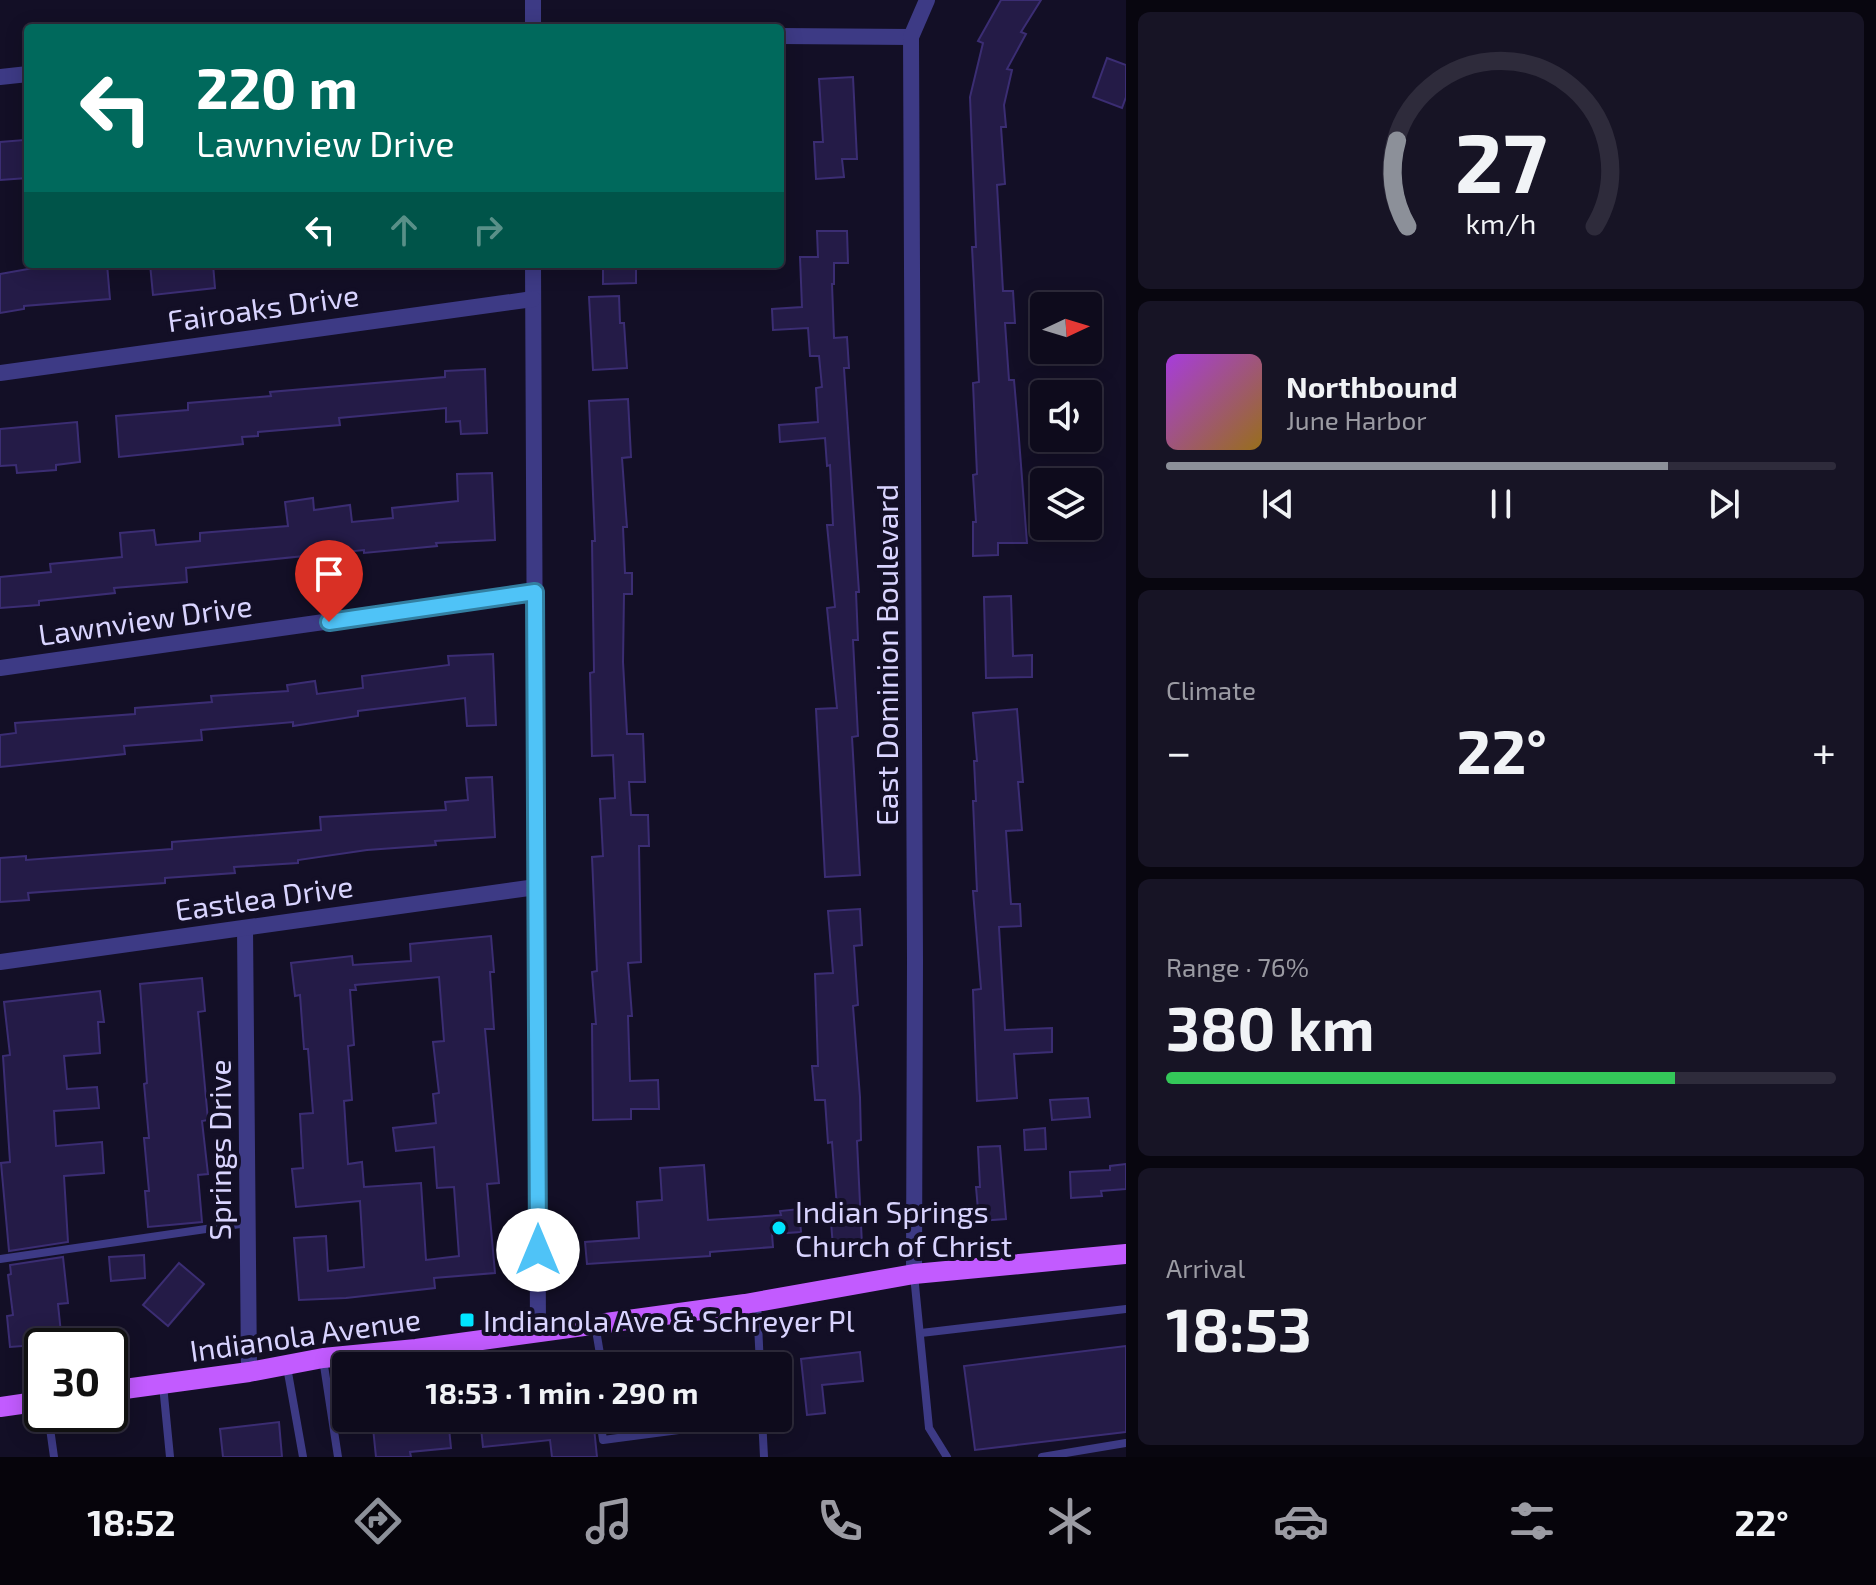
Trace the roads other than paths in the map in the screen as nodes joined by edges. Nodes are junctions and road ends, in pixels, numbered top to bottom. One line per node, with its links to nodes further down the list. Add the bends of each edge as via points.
1 (533, 0): 3 (street)
2 (927, 0): 5 (street)
3 (533, 24)
4 (784, 36): 5 (street)
5 (911, 37): 19 (street, East Dominion Boulevard)
6 (24, 74): 7 (street)
7 (0, 77)
8 (533, 268): 9 (street)
9 (533, 299): 10 (street, Fairoaks Drive); 11 (street)
10 (0, 373)
11 (535, 592): 12 (street, Lawnview Drive); 13 (street)
12 (0, 668)
13 (536, 887): 14 (street, Eastlea Drive); 23 (street)
14 (245, 928): 15 (street, Eastlea Drive); 16 (street, Springs Drive)
15 (0, 962)
16 (247, 1223): 18 (lane); 29 (street, Springs Drive)
17 (1126, 1254): 19 (main road, Indianola Avenue)
18 (0, 1259)
19 (914, 1274): 20 (main road, Indianola Avenue); 24 (lane)
20 (757, 1302): 22 (main road, Indianola Avenue); 26 (lane)
21 (1126, 1309): 24 (lane)
22 (595, 1324): 23 (main road, Indianola Avenue); 25 (lane)
23 (538, 1331): 27 (main road, Indianola Avenue)
24 (921, 1333): 44 (lane, via 929,1428)
25 (600, 1352)
26 (759, 1352)
27 (323, 1358): 28 (main road, Indianola Avenue); 42 (lane)
28 (286, 1364): 29 (main road, Indianola Avenue); 41 (lane)
29 (249, 1372): 30 (main road, Indianola Avenue)
30 (163, 1384): 31 (main road, Indianola Avenue); 40 (lane)
31 (128, 1389)
32 (24, 1404): 33 (main road)
33 (0, 1407)
34 (51, 1432): 39 (lane)
35 (602, 1432): 36 (lane, via 603,1440)
36 (664, 1432)
37 (763, 1432): 43 (lane)
38 (1126, 1443): 45 (lane)
39 (54, 1457)
40 (170, 1457)
41 (303, 1457)
42 (338, 1457)
43 (764, 1457)
44 (947, 1457)
45 (1042, 1457)

